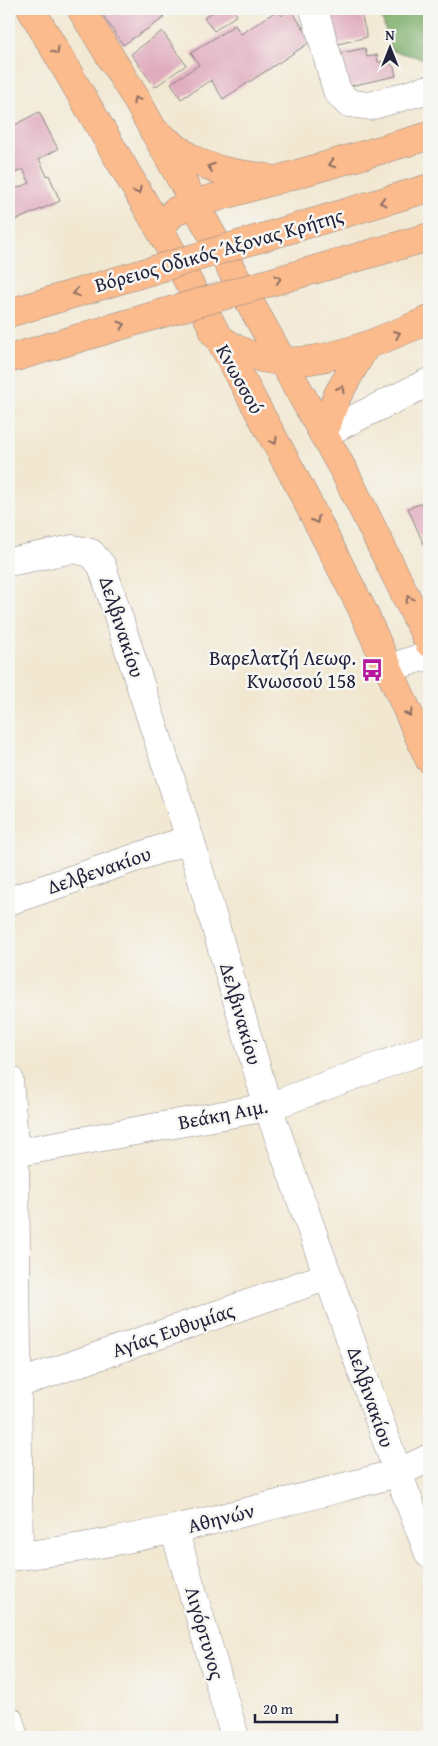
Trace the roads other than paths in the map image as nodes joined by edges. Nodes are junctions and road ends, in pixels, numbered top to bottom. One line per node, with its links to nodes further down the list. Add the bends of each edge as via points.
1 (32, 9): 10 (main road, Κνωσσού, one-way to 10)
2 (81, 9): 5 (main road, one-way to 2)
3 (314, 9): 4 (street, via 337,91 348,103 370,106)
4 (429, 89)
5 (153, 130): 7 (main road, one-way to 5, via 207,166); 9 (main road)
6 (429, 136): 7 (main road, one-way to 7)
7 (276, 180): 9 (main road)
8 (429, 188): 12 (main road, Βόρειος Οδικός Άξονας Κρήτης, one-way to 12, bridge)
9 (193, 204): 10 (main road, via 176,211); 17 (main road)
10 (159, 228): 14 (main road, Κνωσσού)
11 (429, 237): 16 (main road, one-way to 11, bridge)
12 (9, 313)
13 (429, 320): 15 (main road, one-way to 13)
14 (214, 333): 17 (main road, via 241,352); 23 (main road, Κνωσσού, one-way to 23, via 336,557)
15 (365, 347): 17 (main road, via 307,361); 19 (main road, one-way to 15, via 337,396)
16 (9, 359)
17 (282, 363): 19 (main road)
18 (429, 382): 19 (street)
19 (323, 434): 21 (main road, one-way to 19)
20 (9, 562): 25 (street, Δελβινακίου, via 73,549 91,553 102,566)
21 (429, 643)
22 (429, 655): 23 (street)
23 (389, 668): 24 (main road, Κνωσσού, one-way to 24)
24 (429, 759)
25 (190, 839): 26 (street, Δελβενακίου); 29 (street, Δελβινακίου)
26 (9, 901)
27 (429, 1048): 29 (street, Βεάκη Αιμ.)
28 (9, 1079): 30 (street)
29 (268, 1107): 30 (street, Βεάκη Αιμ.); 31 (street, Δελβινακίου)
30 (12, 1154): 32 (street)
31 (328, 1276): 32 (street, Αγίας Ευθυμίας); 34 (street, Δελβινακίου)
32 (18, 1384): 37 (street)
33 (429, 1458): 34 (street, Αθηνών)
34 (398, 1473): 35 (street, Αθηνών); 36 (street, Δελβινακίου)
35 (174, 1530): 37 (street, Αθηνών); 40 (street, Λιγόρτυνος)
36 (429, 1554)
37 (14, 1557)
38 (9, 1720): 39 (street)
39 (14, 1737)
40 (235, 1737)

